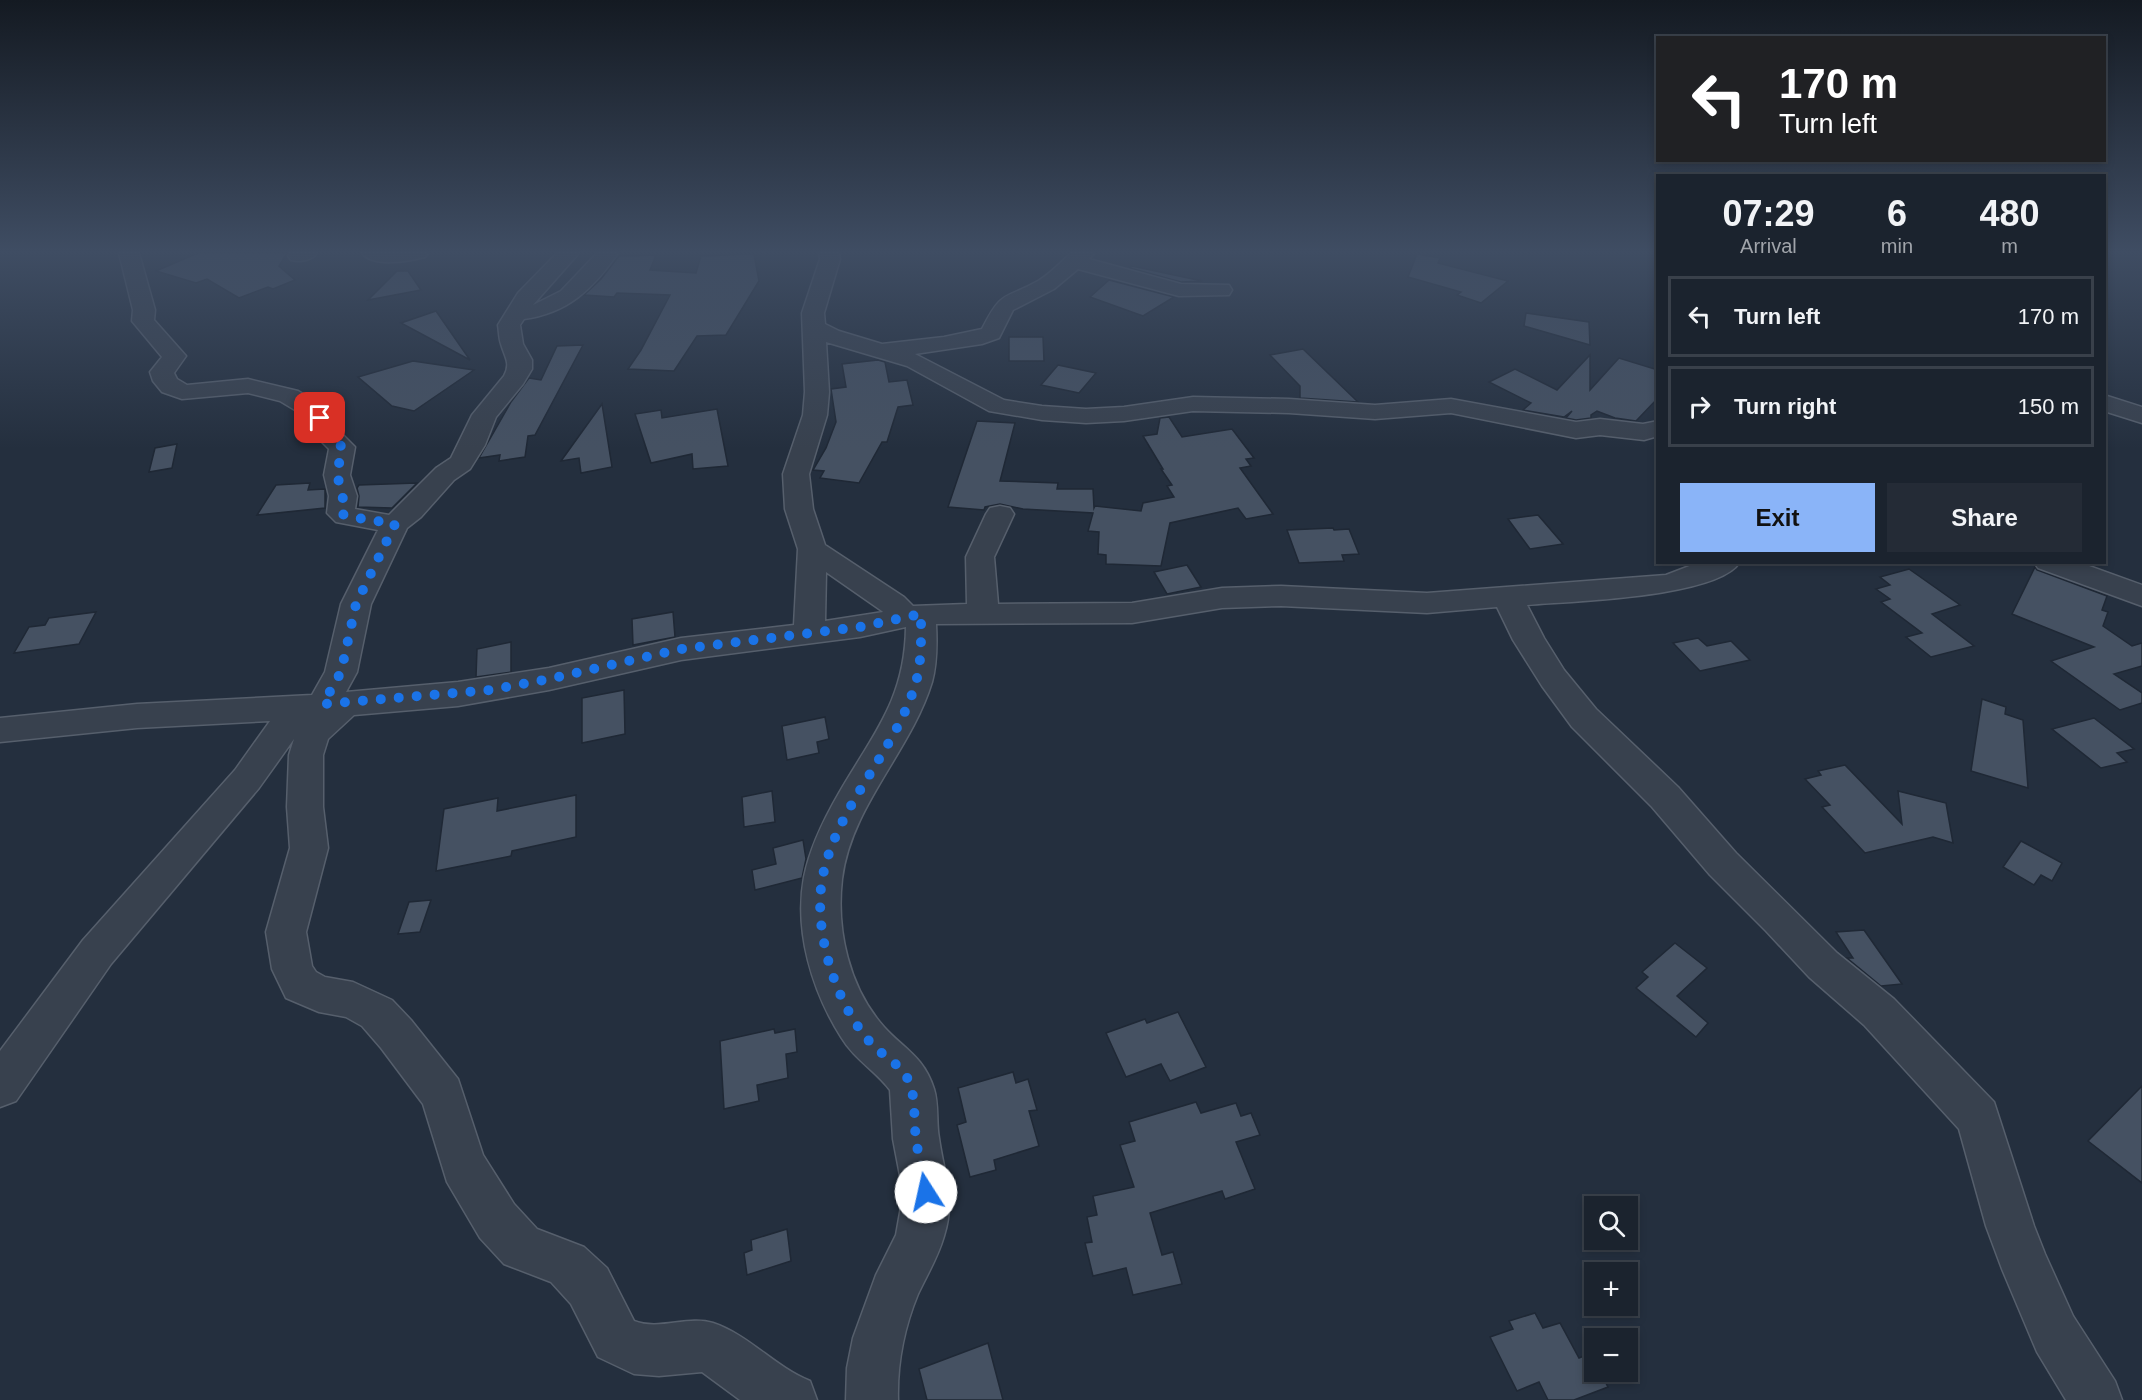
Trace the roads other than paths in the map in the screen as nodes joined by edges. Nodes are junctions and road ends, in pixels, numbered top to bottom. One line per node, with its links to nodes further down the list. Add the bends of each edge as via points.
1 (142, 318): 11 (street, via 174,356 162,372 169,386 187,392 260,387 305,405 342,447 337,475 343,496 341,513)
2 (513, 318): 11 (street, via 509,325 512,344 520,360 516,379 484,415 462,463 445,474)
3 (814, 318): 5 (street)
4 (998, 318): 6 (street, via 991,333 982,337)
5 (813, 327): 6 (street); 12 (street, via 815,415 795,489)
6 (880, 350): 9 (street, via 915,361 998,406 1042,413 1124,414 1193,404 1374,412 1451,406 1576,430 1600,427 1644,432)
7 (2106, 403): 8 (street)
8 (2142, 416)
9 (1656, 429)
10 (1000, 514): 17 (street, via 980,557)
11 (395, 524): 20 (street, via 356,604 341,672)
12 (812, 549): 18 (street); 19 (street)
13 (1721, 564): 16 (street, via 1666,584)
14 (2054, 564): 15 (street)
15 (2142, 596)
16 (1508, 598): 17 (street, via 1427,603 1281,596 1222,598 1132,613); 25 (street, via 1553,678 1584,718 1665,797 1723,864 1822,965 1879,1012 1978,1117 2026,1269 2055,1334)
17 (983, 613): 18 (street)
18 (913, 615): 19 (street); 24 (street, via 921,645 916,681 891,738 844,819 823,875 821,903 826,954 848,1011 870,1041 906,1076 912,1090 926,1192 920,1234 878,1334)
19 (809, 634): 20 (street, via 681,649 490,690)
20 (322, 705): 21 (street, via 183,712); 22 (street, via 247,779 162,874 97,952); 23 (street, via 306,755 309,848 286,932 292,969 301,985 319,994 353,1000 377,1013 390,1027 442,1094 463,1166 497,1221 521,1247 567,1264 589,1286 616,1340 634,1348 713,1349 781,1397)
21 (0, 730)
22 (0, 1086)
23 (792, 1400)
24 (872, 1400)
25 (2096, 1400)

